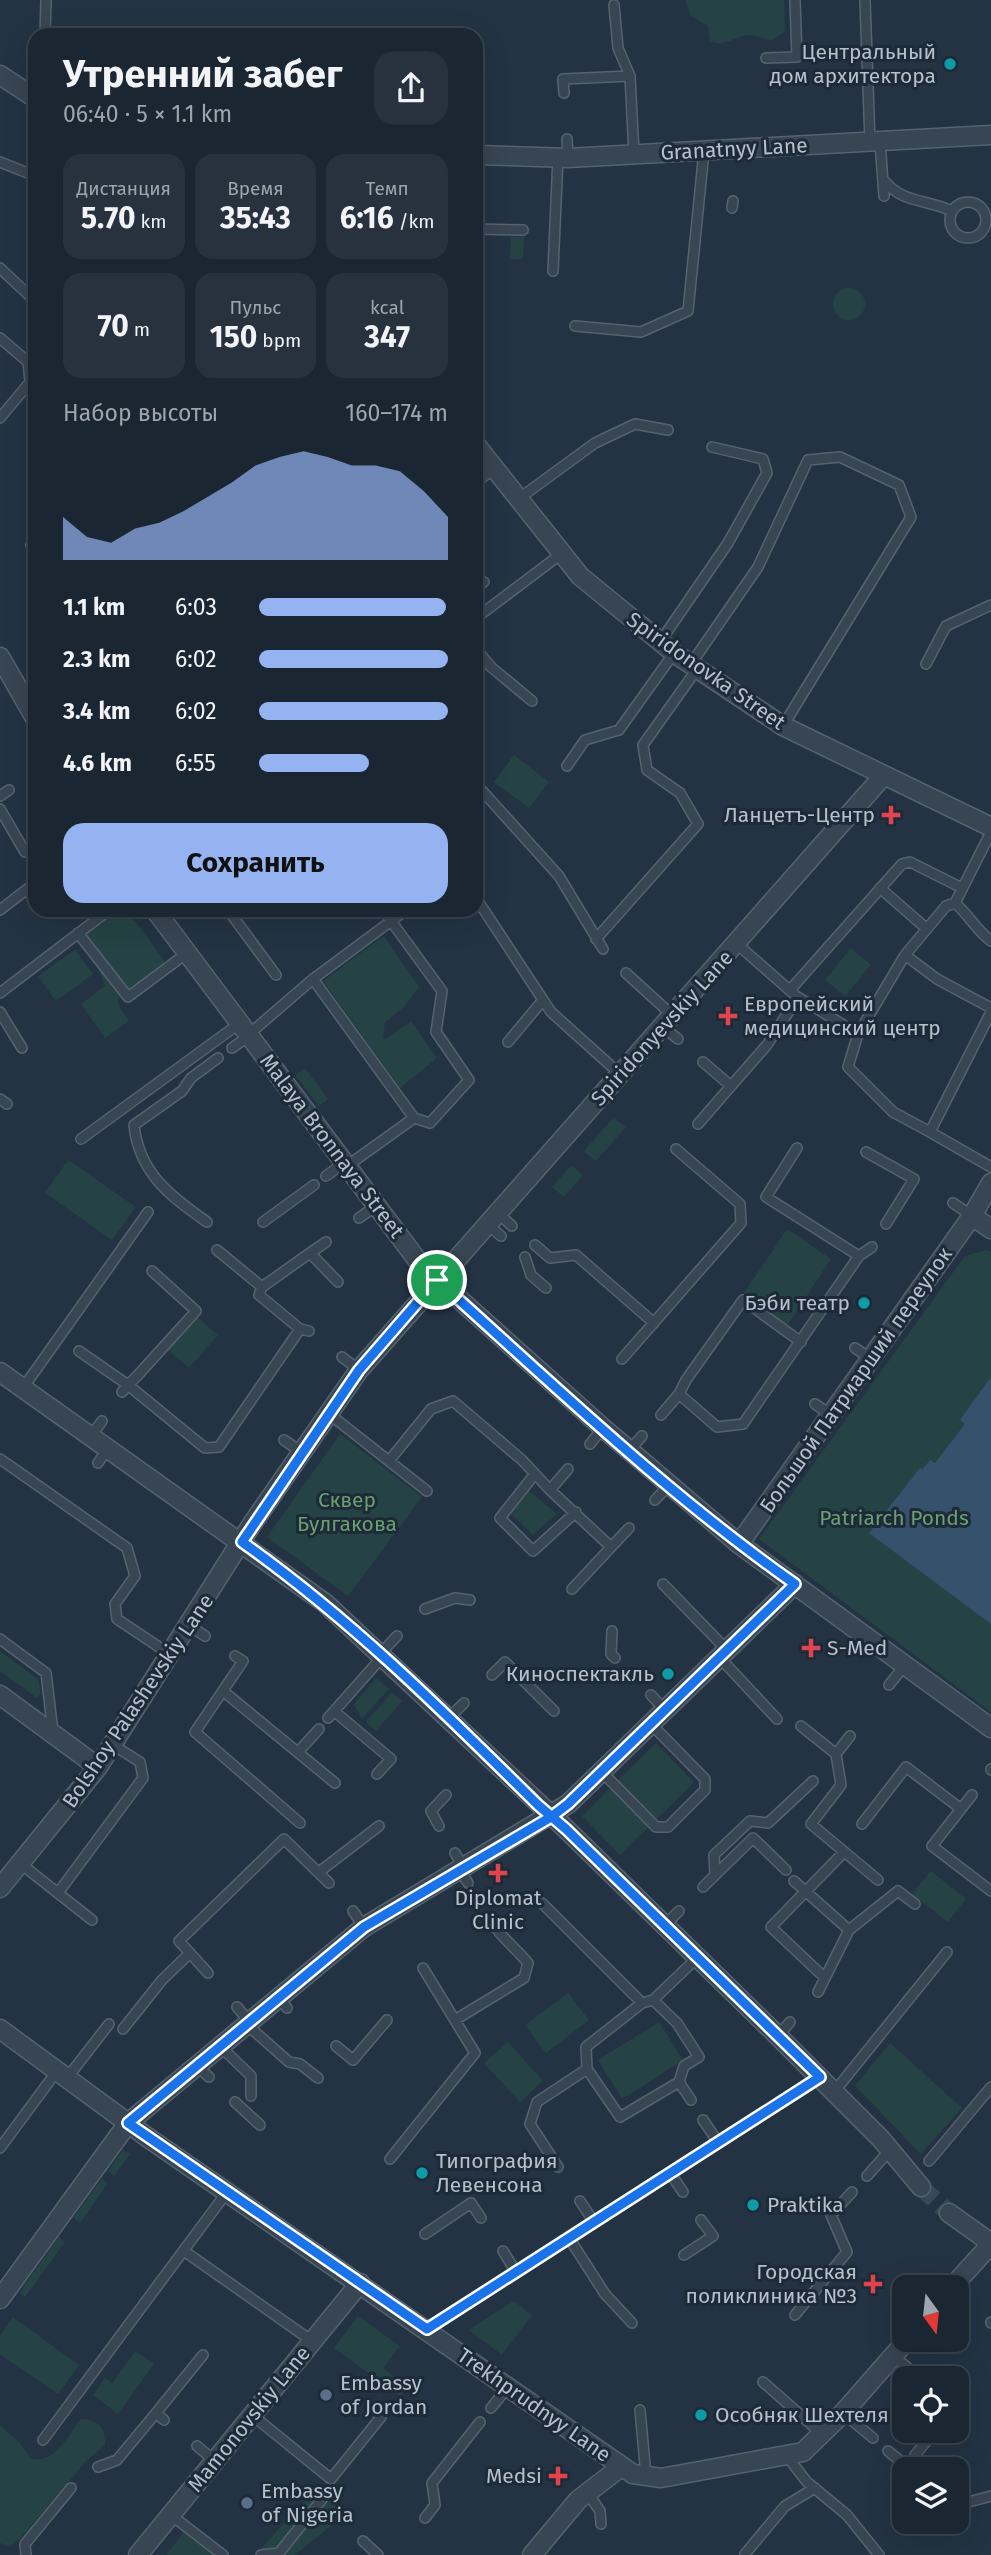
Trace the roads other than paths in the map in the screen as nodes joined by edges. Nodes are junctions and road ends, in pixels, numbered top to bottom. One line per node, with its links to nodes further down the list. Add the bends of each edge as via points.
1 (46, 0): 5 (lane)
2 (795, 0): 6 (lane, via 797,57)
3 (865, 0): 13 (lane)
4 (614, 5): 8 (lane, via 618,48)
5 (46, 28)
6 (766, 58)
7 (0, 75): 10 (street)
8 (630, 76): 9 (lane, via 563,79); 16 (lane)
9 (564, 93)
10 (28, 94)
11 (991, 135): 13 (street, Granatnyy Lane)
12 (567, 139): 17 (lane)
13 (875, 142): 14 (street, Granatnyy Lane); 20 (lane)
14 (704, 151): 16 (street, Granatnyy Lane); 28 (lane, via 688,311 641,332)
15 (483, 155): 17 (street, Granatnyy Lane)
16 (635, 155): 17 (street, Granatnyy Lane)
17 (563, 158): 26 (lane)
18 (0, 162): 19 (lane)
19 (28, 173)
20 (883, 179): 21 (lane); 22 (lane, via 914,202)
21 (884, 196)
22 (952, 211): 22 (lane, via 950,221 956,234 969,238 981,232 986,219 980,207 966,202)
23 (483, 229): 24 (lane)
24 (523, 230)
25 (0, 268): 27 (lane)
26 (553, 271)
27 (28, 294)
28 (575, 326)
29 (0, 338): 30 (lane)
30 (28, 362)
31 (28, 384): 32 (lane)
32 (0, 418)
33 (668, 430): 36 (lane, via 635,425 595,443)
34 (712, 447): 40 (lane, via 763,459 767,473)
35 (483, 459): 36 (street, Spiridonovka Street)
36 (517, 500): 37 (street, Spiridonovka Street)
37 (561, 554): 39 (lane); 40 (street, Spiridonovka Street, via 597,593)
38 (991, 605): 43 (lane, via 946,626)
39 (483, 613)
40 (667, 647): 44 (street, Spiridonovka Street); 48 (lane, via 619,730 585,740)
41 (483, 657): 46 (lane)
42 (1, 661): 45 (street)
43 (926, 664)
44 (694, 666): 47 (street, Spiridonovka Street); 47 (lane, via 758,567 808,460 840,457 899,485 911,517); 70 (lane, via 643,745 647,770 680,793 698,824)
45 (28, 701)
46 (532, 701)
47 (783, 726): 49 (street, Spiridonovka Street)
48 (567, 766)
49 (884, 775): 54 (street, Spiridonovka Street); 72 (street, Spiridonyevskiy Lane)
50 (9, 790): 52 (lane)
51 (483, 792): 70 (lane, via 559,876)
52 (0, 796)
53 (0, 809): 55 (lane)
54 (991, 829): 58 (lane)
55 (25, 852)
56 (28, 888): 61 (lane)
57 (880, 888): 58 (lane, via 902,864 910,862); 68 (lane); 79 (lane)
58 (962, 888): 59 (lane)
59 (955, 903): 68 (lane, via 946,906); 71 (lane)
60 (483, 909): 82 (lane)
61 (0, 910)
62 (100, 917): 69 (lane)
63 (160, 917): 74 (street, Malaya Bronnaya Street)
64 (233, 917): 77 (lane)
65 (388, 917): 67 (lane)
66 (397, 917): 67 (lane)
67 (391, 921): 78 (lane); 96 (lane, via 442,991 436,1032 469,1080 430,1123)
68 (927, 929): 75 (lane)
69 (78, 933): 74 (lane, via 128,997); 80 (lane)
70 (596, 939): 73 (lane)
71 (991, 941)
72 (737, 944): 79 (lane); 85 (street, Spiridonyevskiy Lane)
73 (603, 949)
74 (187, 953): 86 (street, Malaya Bronnaya Street)
75 (905, 955): 83 (lane); 87 (lane)
76 (626, 973): 85 (lane)
77 (276, 975)
78 (313, 979): 86 (lane); 96 (lane)
79 (790, 990): 81 (lane)
80 (0, 993)
81 (798, 997): 87 (lane); 95 (lane, via 767,1045)
82 (543, 1000): 89 (lane); 94 (lane)
83 (991, 1010): 98 (lane)
84 (0, 1012): 90 (lane)
85 (668, 1021): 88 (lane); 94 (street, Spiridonyevskiy Lane)
86 (245, 1031): 91 (lane); 99 (lane); 103 (street, Malaya Bronnaya Street)
87 (858, 1034): 98 (lane, via 848,1067 893,1112)
88 (678, 1039)
89 (508, 1042)
90 (22, 1048)
91 (232, 1048)
92 (218, 1058): 113 (lane, via 134,1125 137,1151 170,1197)
93 (704, 1062): 95 (lane)
94 (620, 1074): 116 (street, Spiridonyevskiy Lane)
95 (731, 1086): 97 (lane)
96 (414, 1118): 103 (lane)
97 (698, 1124)
98 (930, 1132): 104 (lane)
99 (81, 1139)
100 (797, 1148): 124 (lane, via 766,1197)
101 (676, 1149): 132 (lane, via 740,1204 741,1223)
102 (866, 1152): 115 (lane, via 918,1181)
103 (345, 1165): 105 (lane); 109 (street, Malaya Bronnaya Street)
104 (991, 1167)
105 (326, 1176)
106 (991, 1183): 111 (street, Большой Патриарший переулок)
107 (314, 1185): 114 (lane)
108 (953, 1203): 111 (lane)
109 (376, 1206): 112 (lane); 127 (street, Malaya Bronnaya Street)
110 (148, 1212): 144 (lane)
111 (972, 1216): 118 (street); 138 (street, Большой Патриарший переулок)
112 (359, 1218)
113 (207, 1222)
114 (263, 1222)
115 (886, 1224)
116 (495, 1225): 117 (lane); 127 (street, Spiridonyevskiy Lane)
117 (512, 1226)
118 (991, 1229)
119 (326, 1242): 123 (lane)
120 (536, 1245): 132 (lane, via 550,1258 576,1255)
121 (872, 1247): 124 (lane)
122 (217, 1250): 129 (lane)
123 (310, 1253): 128 (lane); 129 (lane)
124 (859, 1256): 131 (lane)
125 (525, 1257): 130 (lane, via 531,1275)
126 (152, 1271): 145 (lane, via 196,1311)
127 (437, 1280): 140 (street, Spiridonyevskiy Lane); 151 (street, Malaya Bronnaya Street)
128 (338, 1282)
129 (262, 1287): 145 (lane, via 259,1295 304,1330 247,1415 219,1447 205,1448)
130 (546, 1288)
131 (816, 1321): 133 (lane); 134 (lane)
132 (654, 1323): 139 (lane)
133 (825, 1328)
134 (801, 1342): 142 (lane); 146 (lane, via 743,1300)
135 (855, 1348): 138 (lane)
136 (79, 1351): 145 (lane)
137 (342, 1357): 140 (lane)
138 (871, 1359): 150 (street, Большой Патриарший переулок)
139 (622, 1360)
140 (359, 1370): 148 (street, Spiridonyevskiy Lane)
141 (0, 1372): 144 (street)
142 (776, 1377): 143 (lane); 146 (lane, via 743,1424 717,1426)
143 (786, 1384)
144 (23, 1388): 169 (street, via 97,1429 103,1455)
145 (125, 1389)
146 (679, 1394): 149 (lane)
147 (815, 1404): 150 (lane)
148 (328, 1413): 156 (street, Bolshoy Palashevskiy Lane); 158 (lane)
149 (661, 1415)
150 (831, 1415): 170 (street, Большой Патриарший переулок)
151 (603, 1428): 154 (lane); 155 (street, Malaya Bronnaya Street)
152 (642, 1436): 155 (lane)
153 (284, 1440): 156 (lane)
154 (590, 1444)
155 (629, 1451): 161 (street, Malaya Bronnaya Street)
156 (301, 1452): 169 (street, Bolshoy Palashevskiy Lane)
157 (0, 1459): 166 (lane)
158 (389, 1461): 160 (lane, via 431,1409 453,1401); 163 (lane)
159 (568, 1469): 162 (lane)
160 (534, 1475): 162 (lane); 167 (lane, via 500,1518 533,1551)
161 (669, 1485): 165 (lane); 170 (street, Malaya Bronnaya Street)
162 (550, 1490): 167 (lane)
163 (427, 1491)
164 (74, 1496): 166 (lane)
165 (655, 1500)
166 (67, 1506): 182 (lane, via 127,1548 135,1576 115,1604 117,1619)
167 (576, 1512): 171 (lane)
168 (629, 1528): 171 (lane)
169 (242, 1542): 180 (street, via 325,1602); 182 (street, Bolshoy Palashevskiy Lane, via 197,1631)
170 (739, 1544): 173 (street, Malaya Bronnaya Street)
171 (611, 1547): 174 (lane)
172 (663, 1584): 181 (lane)
173 (795, 1584): 181 (street); 185 (street, Malaya Bronnaya Street)
174 (572, 1589)
175 (470, 1600): 176 (lane, via 456,1598)
176 (425, 1609)
177 (612, 1631): 184 (lane, via 611,1654)
178 (397, 1636): 180 (lane)
179 (0, 1639): 200 (lane, via 46,1673)
180 (382, 1654): 194 (street); 207 (lane, via 331,1715 391,1759)
181 (724, 1654): 192 (street); 195 (lane)
182 (171, 1655): 202 (street, Bolshoy Palashevskiy Lane)
183 (235, 1656): 188 (lane, via 243,1661)
184 (615, 1658)
185 (905, 1665): 187 (lane); 198 (street, Malaya Bronnaya Street)
186 (492, 1675): 193 (lane, via 505,1662)
187 (889, 1685)
188 (223, 1691): 203 (lane); 214 (lane, via 195,1732)
189 (0, 1695): 200 (street)
190 (651, 1695): 192 (lane)
191 (464, 1703): 194 (lane)
192 (665, 1710): 196 (street)
193 (554, 1711)
194 (449, 1718): 213 (street)
195 (777, 1718)
196 (651, 1724): 206 (street); 206 (lane, via 705,1779 705,1790 668,1827 656,1827)
197 (801, 1727): 204 (lane)
198 (991, 1728)
199 (319, 1729): 203 (lane)
200 (54, 1734): 205 (street)
201 (850, 1736): 204 (lane)
202 (113, 1745): 205 (street, Bolshoy Palashevskiy Lane); 230 (lane, via 140,1762 143,1778)
203 (298, 1752): 209 (lane)
204 (836, 1754): 218 (lane, via 841,1785 811,1824)
205 (98, 1767): 219 (street, Bolshoy Palashevskiy Lane)
206 (602, 1772): 213 (street)
207 (377, 1774)
208 (813, 1781): 222 (lane, via 768,1823 750,1821 741,1829 714,1855)
209 (335, 1783)
210 (972, 1794): 212 (lane)
211 (446, 1795): 217 (lane, via 431,1811)
212 (961, 1809): 215 (lane, via 906,1767); 228 (lane, via 932,1846)
213 (551, 1817): 237 (street); 238 (street)
214 (300, 1823)
215 (862, 1824)
216 (379, 1826): 221 (lane)
217 (439, 1826)
218 (844, 1852): 223 (lane); 229 (lane)
219 (21, 1864): 227 (street, Bolshoy Palashevskiy Lane); 230 (lane)
220 (786, 1870): 222 (lane, via 753,1838)
221 (319, 1872): 225 (lane); 241 (lane, via 284,1839 179,1941)
222 (715, 1875): 226 (lane)
223 (878, 1880)
224 (794, 1881): 229 (lane)
225 (329, 1883)
226 (703, 1887)
227 (0, 1888)
228 (991, 1891)
229 (805, 1892): 239 (lane); 245 (lane, via 771,1927)
230 (58, 1893): 235 (lane)
231 (542, 1903): 248 (lane)
232 (915, 1905): 239 (lane, via 898,1891)
233 (353, 1911): 238 (lane)
234 (679, 1911): 237 (lane)
235 (92, 1920)
236 (492, 1922): 251 (lane, via 528,1963 524,1978)
237 (664, 1926): 242 (street)
238 (364, 1927): 253 (street, via 283,2003)
239 (849, 1930): 245 (lane)
240 (947, 1952): 266 (lane)
241 (190, 1953): 244 (lane); 256 (lane)
242 (697, 1958): 247 (lane); 257 (street)
243 (423, 1968): 251 (lane)
244 (208, 1973)
245 (825, 1978): 246 (lane)
246 (818, 1992)
247 (653, 2000): 248 (lane); 264 (lane, via 677,2023 699,2057 684,2066)
248 (642, 2003): 260 (lane, via 586,2047)
249 (237, 2007): 253 (lane)
250 (387, 2020): 259 (lane, via 353,2060)
251 (455, 2020): 276 (lane, via 475,2053)
252 (790, 2022): 257 (lane)
253 (247, 2023): 258 (street); 263 (lane, via 289,2062 300,2064)
254 (109, 2024): 261 (lane)
255 (0, 2029): 261 (street, Trekhprudnyy Lane)
256 (123, 2029)
257 (778, 2036): 262 (street)
258 (219, 2046): 267 (lane, via 251,2076); 271 (street, via 203,2071)
259 (335, 2046)
260 (587, 2069): 264 (lane, via 620,2118); 278 (lane, via 537,2102 530,2124)
261 (62, 2075): 271 (street, Trekhprudnyy Lane); 274 (lane)
262 (820, 2077): 266 (street); 273 (lane)
263 (318, 2078)
264 (679, 2082): 268 (lane)
265 (991, 2087): 277 (lane)
266 (834, 2092): 275 (street)
267 (251, 2096)
268 (691, 2100)
269 (235, 2102): 272 (lane)
270 (703, 2120): 273 (lane)
271 (128, 2123): 282 (street, Trekhprudnyy Lane); 299 (street)
272 (260, 2125)
273 (718, 2143): 279 (lane)
274 (0, 2148)
275 (890, 2150): 280 (lane); 281 (street)
276 (390, 2159)
277 (929, 2161)
278 (558, 2167)
279 (670, 2173): 283 (lane); 289 (lane)
280 (867, 2176)
281 (921, 2187)
282 (227, 2192): 293 (lane); 298 (street, Trekhprudnyy Lane)
283 (683, 2192)
284 (852, 2192): 300 (lane, via 831,2215 847,2252)
285 (580, 2201): 289 (lane)
286 (949, 2213): 292 (street)
287 (481, 2218): 290 (lane, via 471,2203)
288 (701, 2220): 295 (lane, via 713,2236)
289 (594, 2222): 291 (lane)
290 (425, 2234)
291 (569, 2238): 296 (lane); 301 (lane, via 605,2294)
292 (991, 2243): 297 (street)
293 (184, 2251): 303 (lane); 318 (lane)
294 (502, 2251): 296 (lane)
295 (684, 2255)
296 (516, 2272): 302 (lane)
297 (963, 2275)
298 (360, 2283): 302 (street, Trekhprudnyy Lane); 303 (street, Mamonovskiy Lane)
299 (0, 2299)
300 (795, 2315)
301 (632, 2323)
302 (427, 2329): 307 (street, Trekhprudnyy Lane)
303 (312, 2342): 312 (street, Mamonovskiy Lane)
304 (903, 2352): 311 (street, via 900,2362)
305 (203, 2355): 310 (lane)
306 (763, 2382): 316 (lane)
307 (508, 2387): 308 (lane); 326 (street, Trekhprudnyy Lane)
308 (491, 2408)
309 (640, 2410): 328 (lane)
310 (156, 2413): 314 (lane); 327 (lane, via 117,2460)
311 (843, 2413): 316 (street); 317 (lane)
312 (252, 2416): 313 (lane, via 331,2479); 325 (street, Mamonovskiy Lane)
313 (381, 2417)
314 (164, 2420)
315 (480, 2422): 336 (lane, via 432,2483 435,2505)
316 (822, 2434): 322 (street, via 803,2452)
317 (873, 2438)
318 (43, 2440)
319 (926, 2443): 323 (lane)
320 (197, 2446): 325 (lane)
321 (888, 2451): 324 (lane)
322 (786, 2455): 328 (street); 330 (lane)
323 (915, 2455)
324 (895, 2457)
325 (215, 2461): 335 (street, Mamonovskiy Lane)
326 (621, 2466): 328 (street, Trekhprudnyy Lane); 331 (street)
327 (98, 2467)
328 (647, 2478)
329 (71, 2488): 340 (lane, via 25,2544)
330 (815, 2488): 339 (lane, via 785,2506); 346 (lane, via 847,2515)
331 (587, 2492): 337 (lane, via 600,2511); 345 (street)
332 (991, 2496): 334 (lane)
333 (323, 2498): 343 (lane, via 279,2553)
334 (969, 2502)
335 (171, 2515): 341 (street, Mamonovskiy Lane); 342 (lane)
336 (425, 2518)
337 (601, 2524)
338 (363, 2541): 344 (lane)
339 (745, 2554)
340 (26, 2555)
341 (138, 2555)
342 (223, 2555)
343 (261, 2555)
344 (378, 2555)
345 (532, 2555)
346 (879, 2555)

